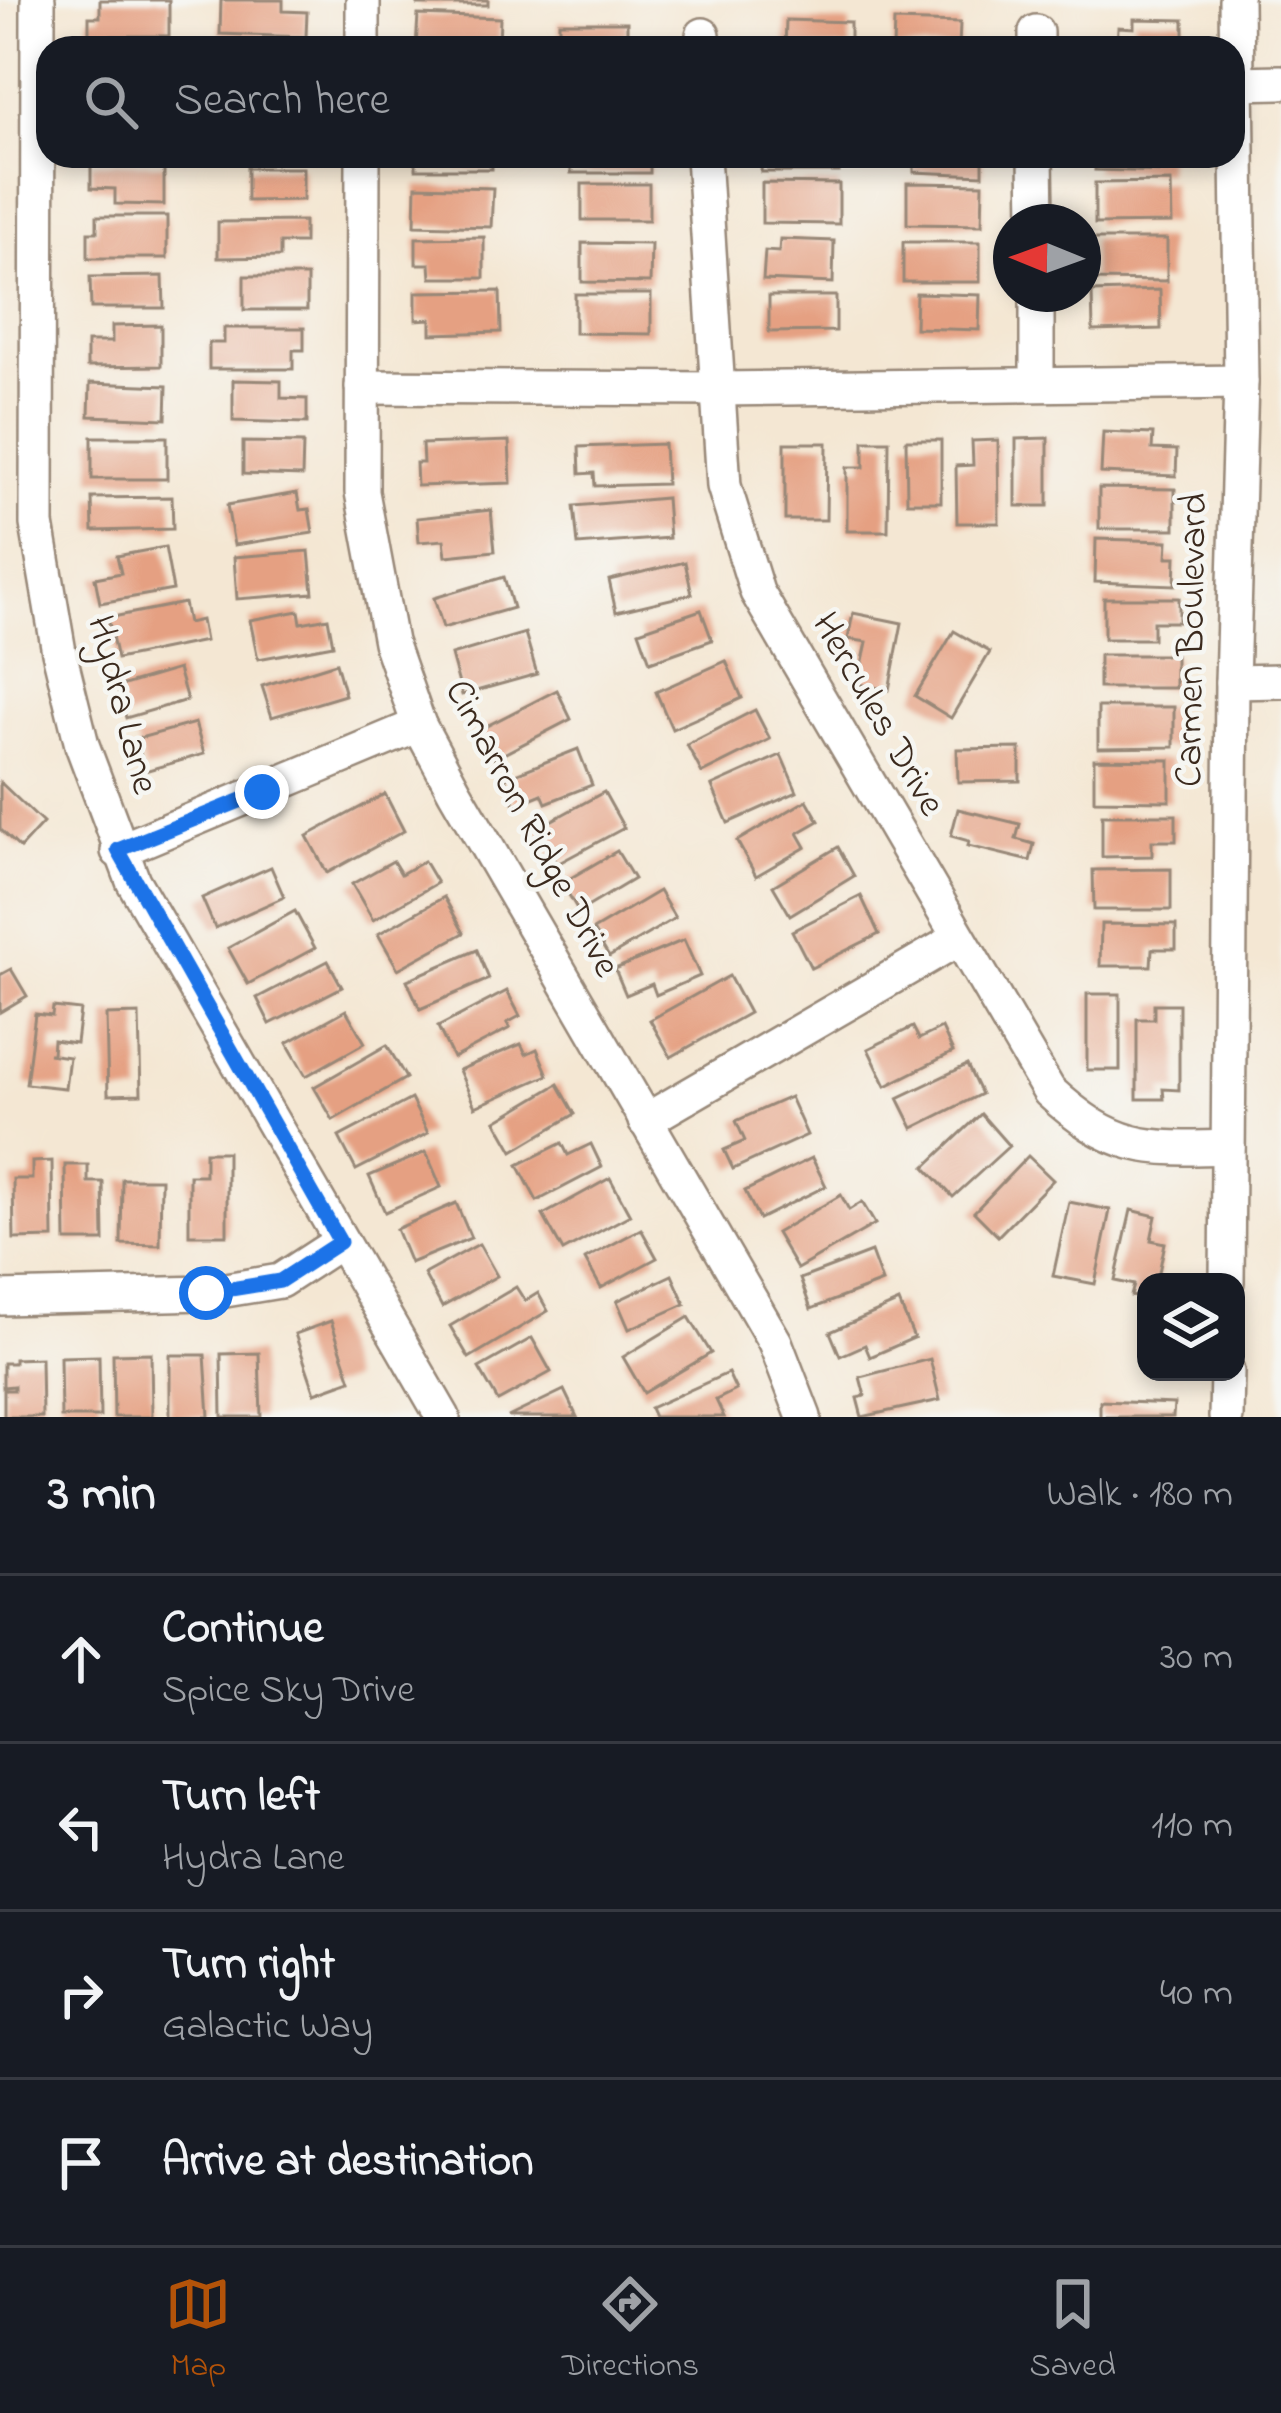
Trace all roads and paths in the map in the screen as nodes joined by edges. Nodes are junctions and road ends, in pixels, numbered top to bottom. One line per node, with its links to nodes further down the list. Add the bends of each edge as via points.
1 (38, 0): 4 (street, Hydra Lane)
2 (363, 0): 5 (street)
3 (1236, 0): 6 (street, Carmen Boulevard)
4 (38, 36)
5 (363, 36)
6 (1236, 36)
7 (1281, 82): 8 (street)
8 (1245, 83)
9 (38, 168): 23 (street, Hydra Lane, via 37,524 82,746)
10 (363, 168): 18 (street, Cimarron Ridge Drive)
11 (704, 168): 19 (street, Hercules Drive)
12 (1036, 168): 14 (street)
13 (1237, 168): 16 (street, Carmen Boulevard)
14 (1036, 204)
15 (1037, 312): 17 (street)
16 (1241, 382): 17 (street); 20 (street, Carmen Boulevard)
17 (1037, 384): 19 (street)
18 (362, 388): 19 (street); 22 (street, Cimarron Ridge Drive, via 362,492 390,642)
19 (718, 389): 24 (street, Hercules Drive, via 724,486 757,592)
20 (1232, 682): 21 (street); 26 (street, Carmen Boulevard)
21 (1281, 682)
22 (419, 725): 23 (street); 25 (street, Cimarron Ridge Drive)
23 (118, 850): 27 (street, Hydra Lane)
24 (958, 939): 25 (street); 26 (street, Hercules Drive, via 1049,1091 1082,1121 1159,1149)
25 (645, 1121): 32 (street, Cimarron Ridge Drive, via 775,1342)
26 (1228, 1148): 28 (street, Carmen Boulevard)
27 (340, 1242): 29 (street, via 280,1281 206,1293); 31 (street, Hydra Lane)
28 (1227, 1273)
29 (0, 1298)
30 (1227, 1381): 33 (street)
31 (442, 1417)
32 (804, 1417)
33 (1226, 1417)

